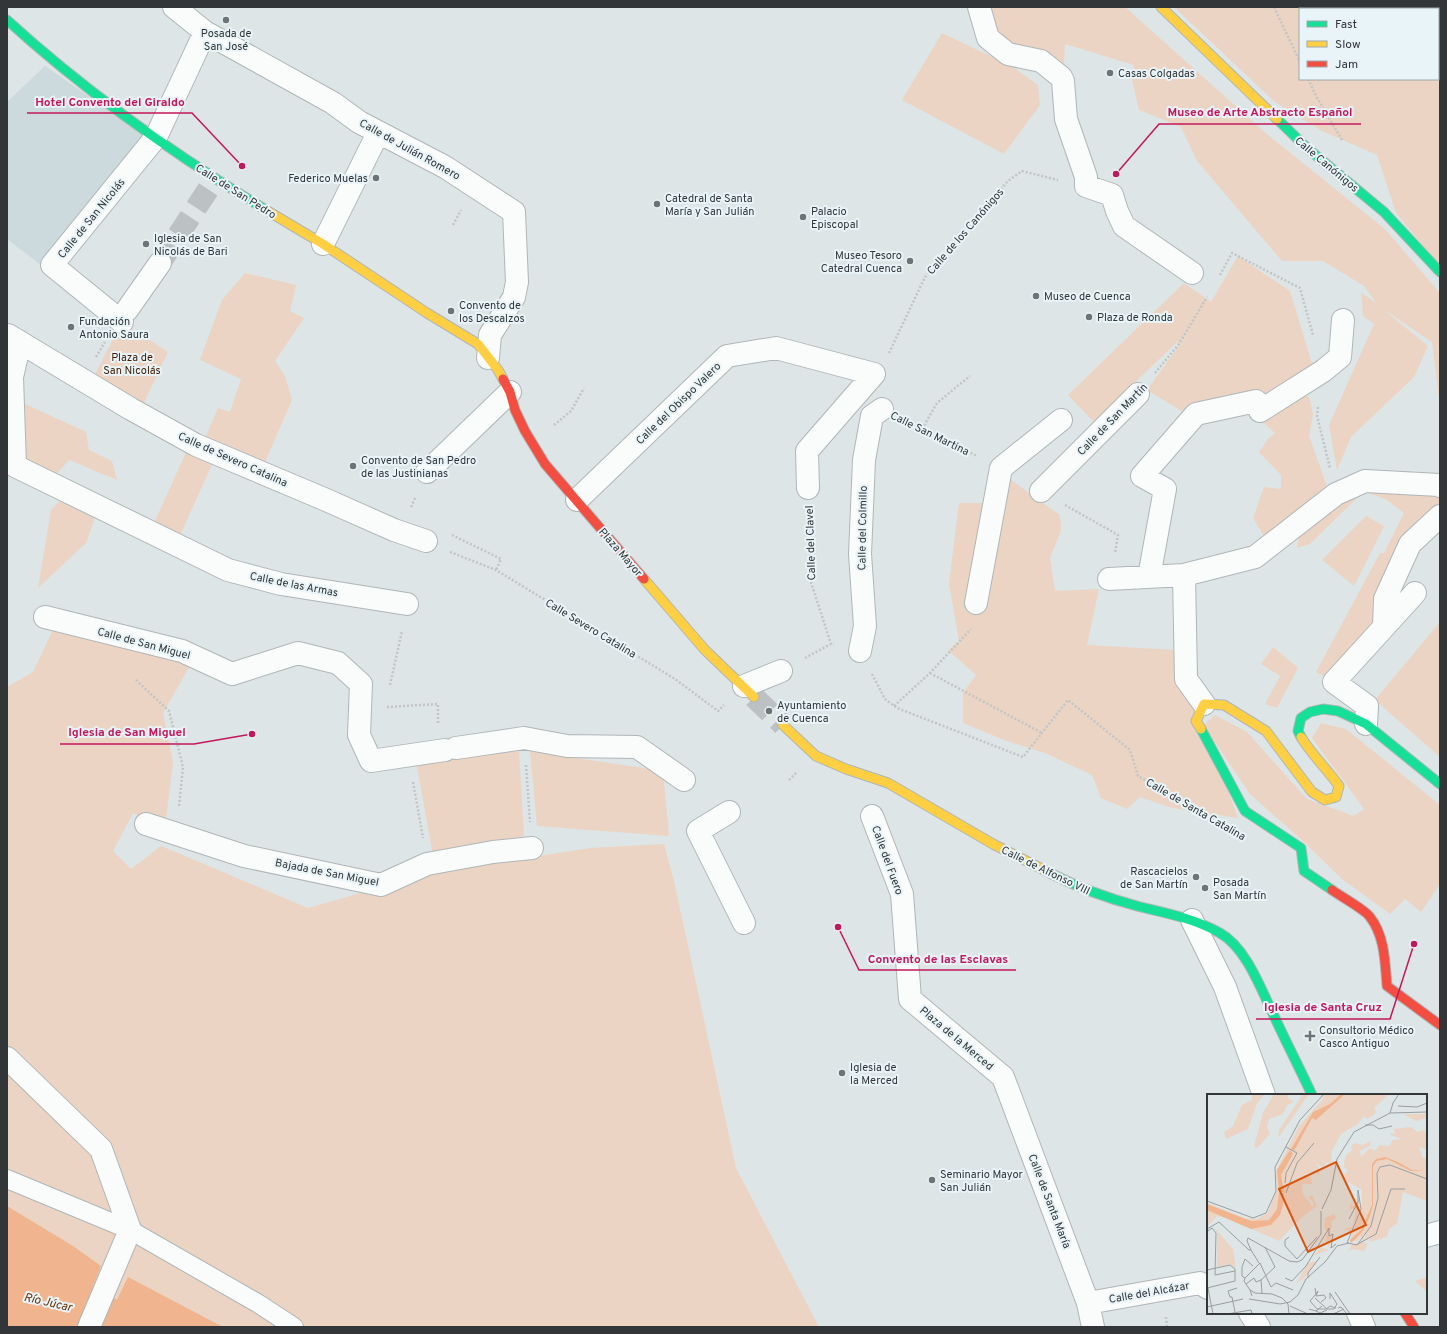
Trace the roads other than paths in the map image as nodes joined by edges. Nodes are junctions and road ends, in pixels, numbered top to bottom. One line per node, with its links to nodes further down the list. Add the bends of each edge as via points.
1 (174, 7): 5 (street, Calle de Julián Romero)
2 (980, 7): 11 (street, via 988,38 1008,54 1041,61 1061,77 1066,119 1086,177 1086,186 1112,195 1124,226)
3 (1161, 7): 10 (street, Calle Canónigos, via 1307,148 1384,212)
4 (7, 20): 7 (street, Calle de San Pedro, via 99,97)
5 (205, 32): 6 (street, Calle de Julián Romero, via 333,103); 7 (street)
6 (378, 133): 8 (street); 14 (street, Calle de Julián Romero, via 445,167 514,212 517,282 514,297)
7 (156, 137): 8 (street, Calle de San Pedro, via 215,179); 9 (street, Calle de San Nicolás, via 52,265 125,316)
8 (323, 244): 14 (street, Calle de San Pedro)
9 (160, 263)
10 (1440, 272)
11 (1192, 273)
12 (1343, 320): 27 (street, via 1340,357 1323,371 1260,411 1256,401 1196,414 1142,476 1165,489)
13 (13, 338): 25 (street, Calle de Severo Catalina, via 196,445 394,530); 31 (street, Calle de las Armas, via 15,466 228,570 281,584)
14 (483, 351): 15 (street, Plaza Mayor, via 498,370)
15 (510, 392): 19 (street); 23 (street, Plaza Mayor, via 515,410 528,437 545,464)
16 (1138, 394): 22 (street, Calle de San Martín)
17 (882, 409): 34 (street, Calle del Colmillo, via 872,416 864,460 860,554 865,626)
18 (1061, 420): 30 (street, via 1001,468)
19 (427, 472)
20 (1440, 486): 26 (street, via 1365,482 1336,494 1255,557)
21 (808, 488): 23 (street, Calle del Obispo Valero, via 807,451 874,374 776,348 727,356)
22 (1041, 491)
23 (577, 500): 36 (street, Plaza Mayor, via 705,650)
24 (1440, 516): 33 (street, via 1410,544 1386,599)
25 (426, 541)
26 (1184, 575): 27 (street); 37 (street, via 1186,679)
27 (1149, 577): 28 (street)
28 (1109, 580)
29 (1415, 593): 33 (street)
30 (976, 603)
31 (407, 604)
32 (45, 617): 40 (street, Calle de San Miguel, via 182,651 232,674 298,653 338,663 360,684 360,735 371,761 408,755 446,743 524,738 567,746 637,747)
33 (1384, 626): 38 (street, via 1334,682 1367,706)
34 (860, 651)
35 (781, 671): 36 (street)
36 (749, 692)
37 (1204, 704): 38 (street, via 1224,705 1266,731 1312,792 1325,800 1336,797 1339,786 1309,750 1298,731 1301,718 1310,712 1323,709 1338,711); 49 (street, via 1196,721 1245,811 1301,848 1304,871 1370,916 1381,938 1387,986)
38 (1366, 724): 41 (street)
39 (783, 726): 46 (street, Calle de Alfonso VIII, via 816,756 888,783 993,844 1073,885 1130,904)
40 (684, 780)
41 (1440, 784)
42 (729, 812): 47 (street, via 698,831)
43 (872, 816): 48 (street, Calle del Fuero, via 902,894)
44 (146, 824): 45 (street, Bajada de San Miguel, via 244,856 381,885 428,864)
45 (532, 848)
46 (1192, 920): 52 (street, via 1225,987); 53 (street, Calle de Alfonso VIII, via 1221,933 1243,955)
47 (744, 923)
48 (910, 999): 51 (street, Plaza de la Merced)
49 (1440, 1025)
50 (7, 1058): 55 (street, via 101,1149)
51 (1003, 1077): 59 (street, Calle de Santa María)
52 (1264, 1094)
53 (1312, 1094)
54 (7, 1179): 55 (lane)
55 (130, 1230): 63 (street); 64 (lane)
56 (1440, 1232): 57 (street)
57 (1427, 1236)
58 (1207, 1287): 59 (street, Calle del Alcázar, via 1200,1283)
59 (1088, 1303): 65 (street, Calle de Santa María)
60 (1251, 1314): 66 (street)
61 (1358, 1314): 67 (street)
62 (1406, 1314): 68 (street)
63 (89, 1327)
64 (294, 1327)
65 (1093, 1327)
66 (1259, 1327)
67 (1364, 1327)
68 (1414, 1327)

